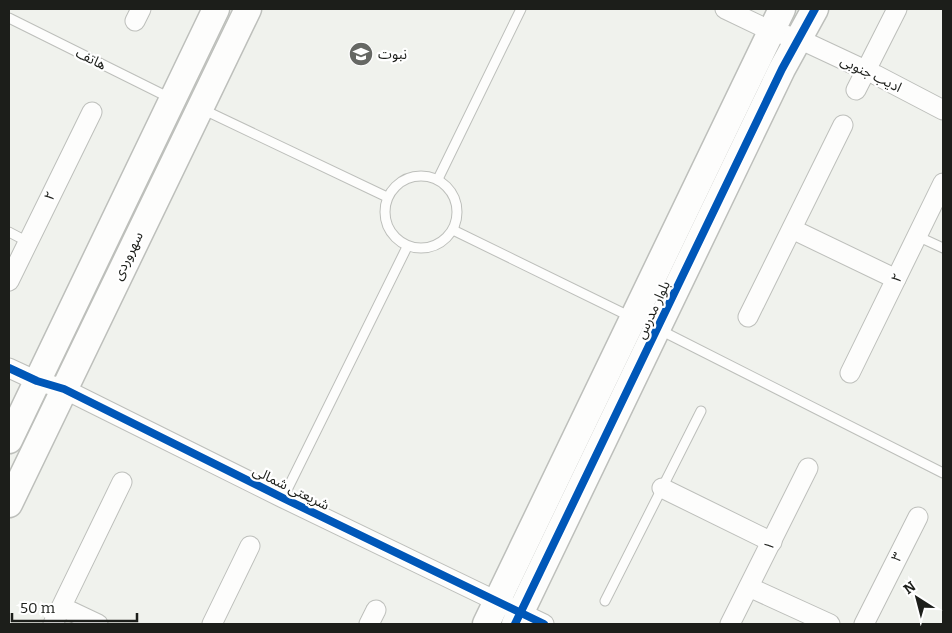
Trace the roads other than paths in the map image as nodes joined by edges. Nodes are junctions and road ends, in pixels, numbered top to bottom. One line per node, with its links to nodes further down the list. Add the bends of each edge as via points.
1 (216, 9): 11 (street, سهروردی)
2 (248, 9): 12 (street, سهروردی)
3 (521, 9): 16 (lane)
4 (725, 9): 8 (street)
5 (815, 9): 9 (street, بلوار مدرس)
6 (897, 9): 10 (street)
7 (9, 18): 11 (lane, هاتف)
8 (776, 20): 9 (street, ادیب جنوبی); 29 (street, بلوار مدرس)
9 (799, 39): 13 (street, ادیب جنوبی); 30 (street, بلوار مدرس)
10 (856, 90)
11 (172, 100): 33 (street, سهروردی)
12 (200, 108): 18 (lane); 34 (street, سهروردی)
13 (943, 110)
14 (92, 112): 23 (street, ۲)
15 (843, 125): 19 (street)
16 (438, 179): 18 (lane, via 418,175 400,182); 20 (lane, via 452,192 458,211)
17 (943, 183): 22 (street, ۲)
18 (387, 197): 24 (lane, via 384,216 391,235)
19 (792, 229): 26 (street); 28 (street)
20 (453, 230): 24 (lane, via 441,243 433,246 424,249); 29 (lane)
21 (9, 232): 23 (lane)
22 (917, 236): 25 (lane); 26 (street, ۲)
23 (28, 242): 27 (street, ۲)
24 (407, 247): 41 (lane)
25 (943, 248)
26 (896, 279): 32 (street, ۲)
27 (9, 281)
28 (748, 317)
29 (633, 318): 30 (street); 49 (street, بلوار مدرس)
30 (657, 329): 38 (lane); 49 (street, بلوار مدرس)
31 (9, 368): 33 (street, شریعتی شمالی)
32 (850, 373)
33 (37, 381): 34 (street, شریعتی شمالی); 36 (street, سهروردی)
34 (64, 389): 41 (street, شریعتی شمالی); 42 (street, سهروردی)
35 (701, 411): 40 (lane)
36 (9, 440)
37 (808, 468): 44 (street, ۱)
38 (943, 473)
39 (122, 482): 48 (street)
40 (662, 488): 44 (street); 47 (lane)
41 (283, 498): 49 (street, شریعتی شمالی)
42 (9, 504)
43 (918, 517): 55 (street, ۳)
44 (772, 542): 46 (street, ۱)
45 (250, 546): 52 (street)
46 (749, 587): 53 (street, ۱); 54 (street)
47 (605, 602)
48 (62, 607): 50 (street); 51 (street)
49 (512, 616)
50 (54, 624)
51 (98, 624)
52 (212, 624)
53 (730, 624)
54 (830, 624)
55 (864, 624)

